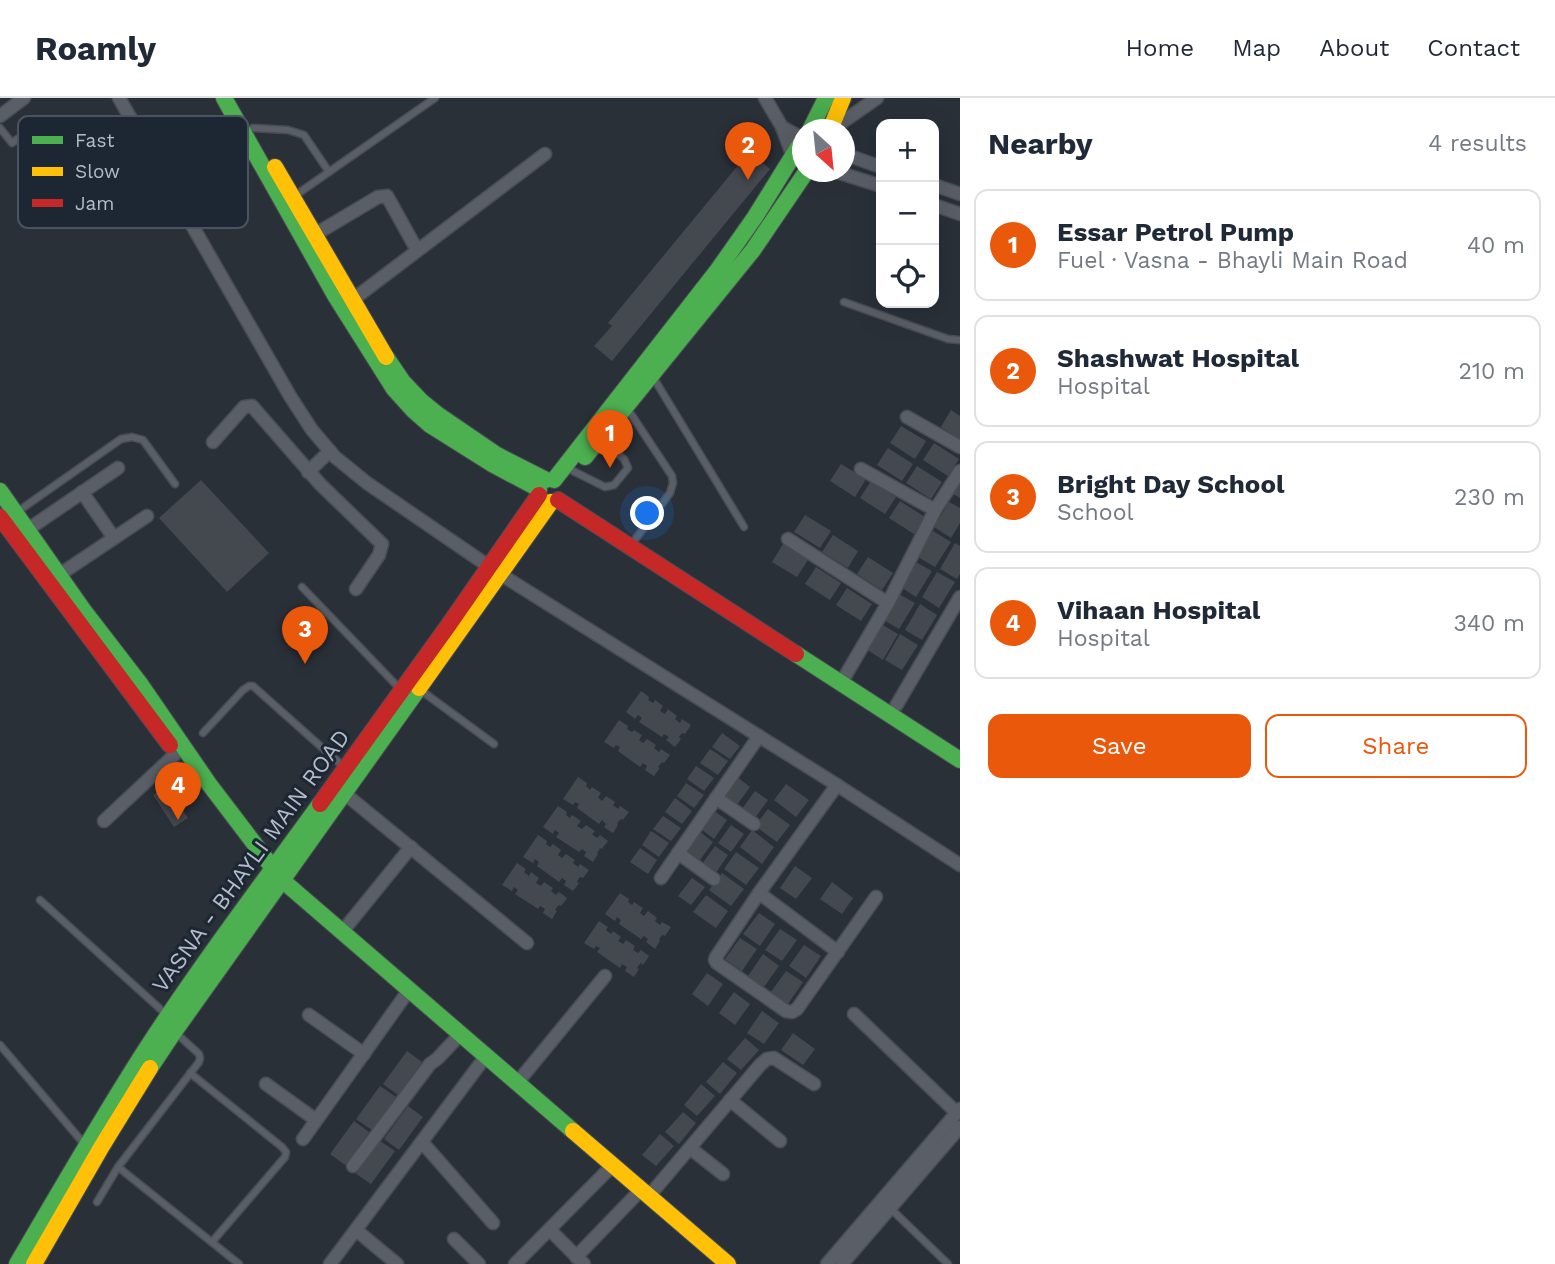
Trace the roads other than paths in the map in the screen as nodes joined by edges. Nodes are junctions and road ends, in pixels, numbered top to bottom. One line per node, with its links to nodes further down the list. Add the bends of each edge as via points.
1 (24, 98): 13 (street)
2 (119, 98): 10 (street)
3 (224, 98): 11 (main road)
4 (236, 98): 12 (main road)
5 (435, 98): 29 (lane)
6 (765, 98): 18 (street)
7 (826, 98): 15 (main road)
8 (843, 98): 16 (main road)
9 (877, 98): 17 (street)
10 (129, 116)
11 (235, 116)
12 (246, 116)
13 (0, 117)
14 (248, 119): 20 (main road)
15 (816, 119)
16 (834, 119)
17 (846, 119)
18 (782, 127): 21 (street); 24 (street)
19 (0, 128): 23 (lane, via 12,143)
20 (253, 128): 29 (lane, via 304,135); 35 (main road)
21 (792, 133)
22 (248, 138): 42 (main road)
23 (18, 139)
24 (792, 147)
25 (545, 154): 40 (street)
26 (855, 158): 27 (street)
27 (876, 165)
28 (792, 167): 57 (main road, VASNA - BHAYLI MAIN ROAD)
29 (329, 172): 35 (lane)
30 (855, 178): 32 (street)
31 (799, 182): 44 (main road, VASNA - BHAYLI MAIN ROAD, via 753,250)
32 (876, 185)
33 (939, 187): 34 (street)
34 (960, 194)
35 (293, 198): 39 (main road)
36 (939, 207): 37 (street)
37 (960, 214)
38 (194, 228): 50 (street, via 290,396)
39 (314, 235): 40 (street, via 387,196); 42 (main road)
40 (417, 250): 42 (street)
41 (844, 302): 43 (lane)
42 (347, 304): 57 (main road, via 421,401)
43 (960, 340)
44 (652, 376): 45 (main road, VASNA - BHAYLI MAIN ROAD); 63 (lane)
45 (626, 407): 47 (main road, VASNA - BHAYLI MAIN ROAD); 67 (lane, via 673,483)
46 (907, 417): 49 (street)
47 (600, 439): 53 (main road, VASNA - BHAYLI MAIN ROAD); 53 (lane, via 628,468 614,485 605,487)
48 (213, 442): 55 (street, via 243,407 252,405)
49 (960, 447)
50 (330, 451): 55 (street); 68 (street, via 367,483)
51 (118, 468): 59 (street)
52 (861, 469): 60 (street)
53 (573, 471): 57 (main road, VASNA - BHAYLI MAIN ROAD)
54 (960, 471): 60 (street)
55 (308, 472): 71 (street, via 382,544)
56 (175, 484): 62 (lane, via 143,440 121,439)
57 (551, 490): 67 (main road); 68 (main road, VASNA - BHAYLI MAIN ROAD); 74 (main road)
58 (0, 491): 62 (main road)
59 (82, 492): 64 (street); 65 (street)
60 (935, 510): 73 (street)
61 (147, 516): 65 (street)
62 (6, 518): 64 (main road); 82 (main road)
63 (744, 527)
64 (27, 530): 69 (main road)
65 (114, 538): 69 (street)
66 (789, 539): 73 (street)
67 (634, 541): 74 (main road)
68 (495, 571): 75 (main road, VASNA - BHAYLI MAIN ROAD); 76 (main road, VASNA - BHAYLI MAIN ROAD); 79 (street)
69 (59, 575): 82 (main road, via 141,685)
70 (302, 587): 76 (lane)
71 (356, 589)
72 (960, 597): 77 (street)
73 (888, 603): 74 (street)
74 (844, 678): 77 (main road); 83 (main road)
75 (418, 688): 80 (lane); 86 (main road, VASNA - BHAYLI MAIN ROAD)
76 (402, 691): 84 (main road, VASNA - BHAYLI MAIN ROAD)
77 (897, 706): 81 (main road)
78 (203, 733): 84 (lane, via 243,690 253,686)
79 (759, 736): 85 (street); 87 (street)
80 (494, 744)
81 (960, 747)
82 (179, 750): 88 (street); 93 (main road)
83 (960, 760)
84 (345, 768): 93 (main road, VASNA - BHAYLI MAIN ROAD)
85 (837, 785): 92 (street); 96 (street)
86 (344, 793): 90 (street); 93 (main road, VASNA - BHAYLI MAIN ROAD)
87 (716, 798): 89 (street); 91 (street)
88 (104, 821)
89 (754, 824)
90 (411, 847): 99 (street); 100 (street)
91 (678, 853): 94 (street); 95 (street)
92 (960, 865)
93 (275, 878): 99 (main road); 103 (main road); 106 (main road, VASNA - BHAYLI MAIN ROAD)
94 (661, 878)
95 (714, 879)
96 (759, 893): 101 (street); 101 (street, via 716,957 717,963 792,1013)
97 (876, 897): 101 (street)
98 (40, 900): 106 (lane)
99 (342, 932): 103 (main road)
100 (527, 943)
101 (838, 952)
102 (605, 976): 112 (street)
103 (407, 993): 107 (main road); 109 (street); 110 (main road)
104 (854, 1014): 116 (street)
105 (309, 1015): 109 (street)
106 (171, 1024): 111 (lane, via 199,1054); 122 (main road, VASNA - BHAYLI MAIN ROAD, via 134,1067); 137 (main road, VASNA - BHAYLI MAIN ROAD, via 99,1151)
107 (453, 1037): 110 (main road); 124 (street)
108 (0, 1045): 122 (lane)
109 (364, 1054): 117 (street)
110 (484, 1059): 112 (main road); 121 (street); 126 (main road)
111 (190, 1073): 125 (lane); 135 (lane, via 285,1152)
112 (517, 1083): 128 (main road)
113 (266, 1084): 117 (street)
114 (814, 1084): 115 (street, via 774,1058 767,1059)
115 (730, 1100): 120 (street); 123 (street)
116 (959, 1111): 145 (street)
117 (316, 1120): 119 (street)
118 (960, 1127): 130 (street)
119 (303, 1139)
120 (780, 1141)
121 (422, 1143): 131 (street); 132 (street)
122 (86, 1147): 137 (main road, VASNA - BHAYLI MAIN ROAD)
123 (690, 1147): 127 (street); 128 (street)
124 (353, 1166)
125 (118, 1167): 129 (lane); 135 (lane)
126 (607, 1171): 128 (main road); 133 (street)
127 (723, 1174)
128 (642, 1196): 136 (street); 143 (main road); 144 (main road)
129 (97, 1202)
130 (891, 1208): 146 (street); 147 (lane)
131 (493, 1223)
132 (356, 1230): 140 (street); 141 (street)
133 (550, 1230): 136 (street); 138 (street)
134 (454, 1239): 142 (street)
135 (212, 1242): 139 (lane)
136 (580, 1260)
137 (25, 1262)
138 (523, 1262)
139 (239, 1264)
140 (330, 1264)
141 (397, 1264)
142 (479, 1264)
143 (713, 1264)
144 (728, 1264)
145 (827, 1264)
146 (842, 1264)
147 (948, 1264)

